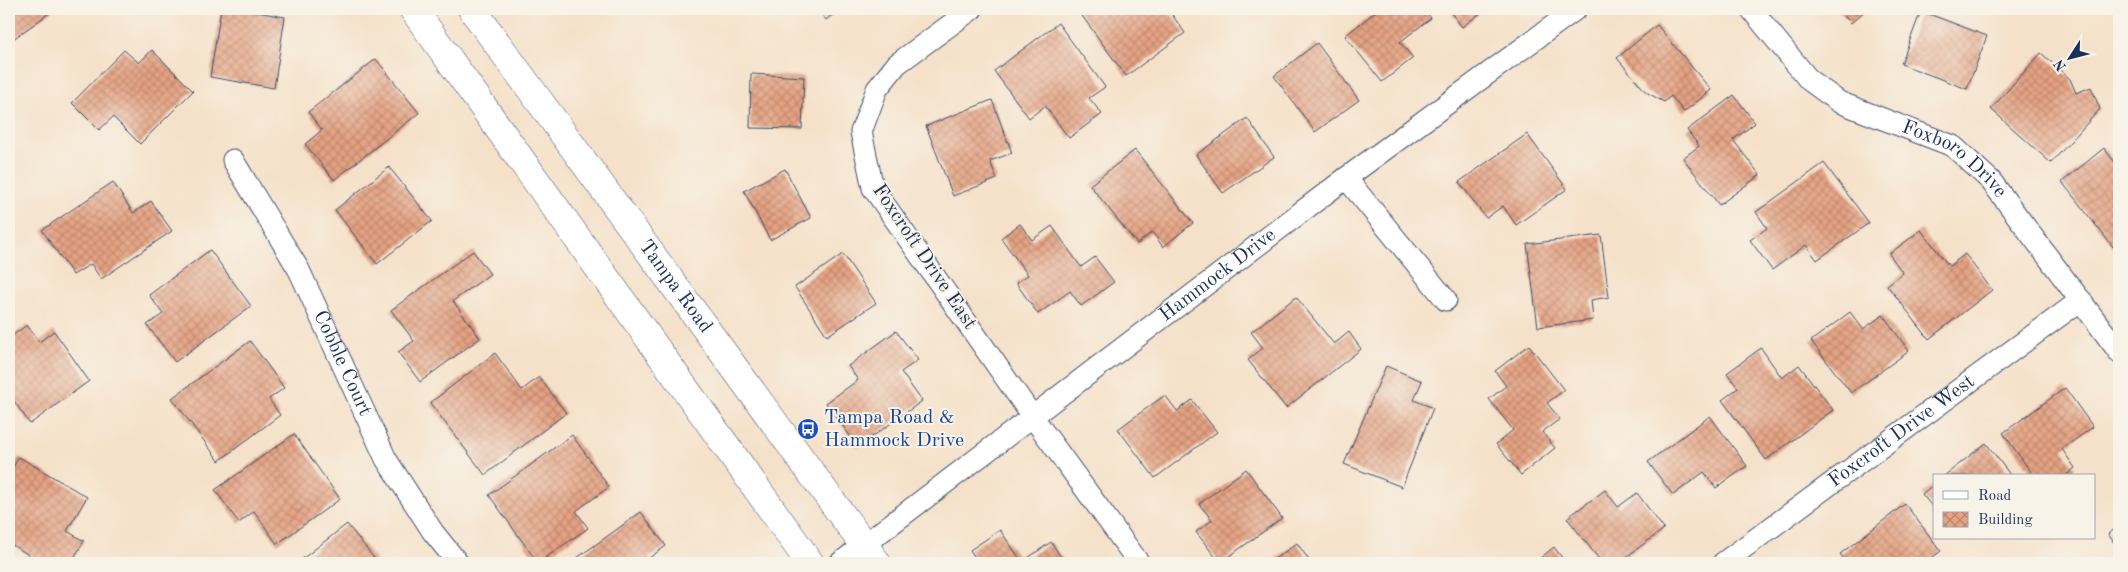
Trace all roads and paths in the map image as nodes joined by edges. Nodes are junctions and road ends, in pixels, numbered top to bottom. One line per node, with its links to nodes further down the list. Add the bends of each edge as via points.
1 (413, 9): 14 (main road)
2 (472, 9): 12 (main road, Tampa Road)
3 (972, 9): 11 (street, Foxcroft Drive East, via 897,64 877,89 861,132 873,188)
4 (1576, 9): 7 (street, Hammock Drive)
5 (1751, 9): 9 (street, Foxboro Drive, via 1809,80 1839,102 1953,146 1991,181)
6 (233, 160): 13 (street, Cobble Court, via 299,270 386,459 433,532)
7 (1346, 178): 8 (street); 11 (street, Hammock Drive)
8 (1446, 300)
9 (2081, 300): 10 (street, Foxboro Drive); 17 (street, Foxcroft Drive West)
10 (2119, 352)
11 (1032, 416): 12 (street, Hammock Drive); 16 (street)
12 (870, 554): 15 (street, Hammock Drive)
13 (458, 563)
14 (810, 563)
15 (840, 563)
16 (1140, 563)
17 (1723, 563)

